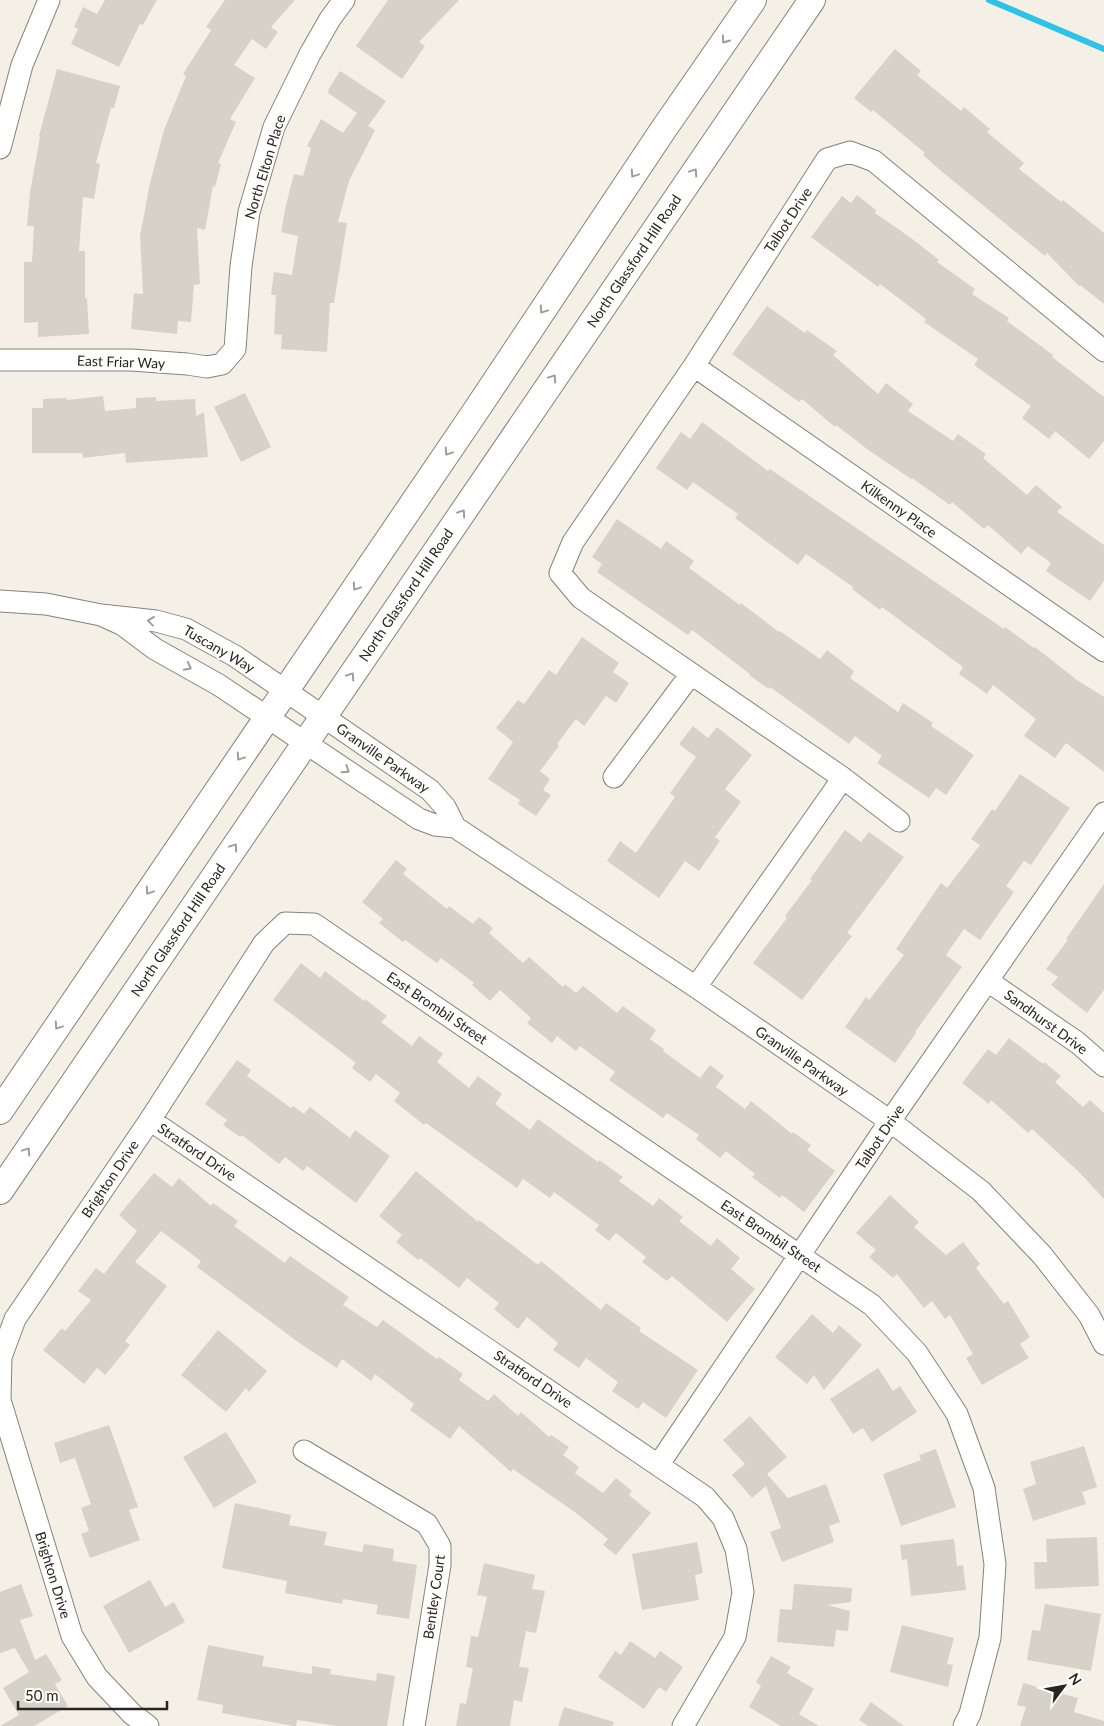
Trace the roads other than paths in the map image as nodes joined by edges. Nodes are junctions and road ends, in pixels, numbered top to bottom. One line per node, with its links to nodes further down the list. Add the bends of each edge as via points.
1 (49, 0): 5 (street, via 22,65)
2 (344, 0): 6 (street, North Elton Place, via 310,54 274,127 249,212)
3 (753, 0): 14 (main road, one-way to 14)
4 (812, 0): 15 (main road, North Glassford Hill Road, one-way to 4)
5 (0, 148)
6 (235, 349): 8 (street, East Friar Way, via 222,364 207,367 131,360)
7 (1104, 351): 9 (street, Talbot Drive, via 874,161 850,152 827,159)
8 (0, 360)
9 (694, 366): 12 (street, Kilkenny Place); 13 (street, Talbot Drive, via 573,542 560,573 581,598)
10 (0, 601): 11 (street, Tuscany Way, via 46,604)
11 (101, 615): 14 (street, Tuscany Way, one-way to 11, via 235,656 186,630 156,621); 16 (street, Tuscany Way, one-way to 16, via 123,625 155,649 201,673)
12 (1104, 651)
13 (691, 674): 18 (street); 19 (street)
14 (286, 690): 15 (street, Tuscany Way); 16 (main road)
15 (323, 716): 17 (main road, North Glassford Hill Road); 22 (street, Granville Parkway, via 430,790 445,806)
16 (268, 717): 17 (street, Tuscany Way); 27 (main road, one-way to 27)
17 (306, 742): 22 (street, Granville Parkway, one-way to 22, via 419,819 430,824); 30 (main road, North Glassford Hill Road, one-way to 17)
18 (614, 777)
19 (843, 778): 21 (street); 25 (street)
20 (1104, 813): 24 (street, Talbot Drive)
21 (900, 821)
22 (456, 827): 25 (street, Granville Parkway)
23 (285, 923): 28 (street, Brighton Drive, via 264,943); 31 (street, East Brombil Street, via 314,924)
24 (988, 981): 26 (street, Sandhurst Drive, via 1078,1043); 29 (street, Talbot Drive)
25 (696, 987): 29 (street, Granville Parkway)
26 (1104, 1066)
27 (0, 1111)
28 (150, 1120): 33 (street, Brighton Drive, via 15,1319 1,1357); 35 (street, Stratford Drive)
29 (890, 1121): 31 (street, Talbot Drive); 32 (street, Granville Parkway, via 981,1191 1042,1255 1089,1315)
30 (0, 1191)
31 (800, 1255): 35 (street, Talbot Drive); 39 (street, East Brombil Street, via 872,1305 917,1353 957,1414 984,1488 994,1564 990,1638)
32 (1104, 1344)
33 (0, 1398): 36 (street, Brighton Drive, via 72,1636 97,1677)
34 (304, 1451): 37 (street, Bentley Court, via 427,1524 440,1546 440,1565)
35 (658, 1464): 38 (street, Stratford Drive, via 705,1497 723,1518 736,1549 743,1592 735,1637)
36 (148, 1726)
37 (414, 1726)
38 (683, 1726)
39 (964, 1726)

